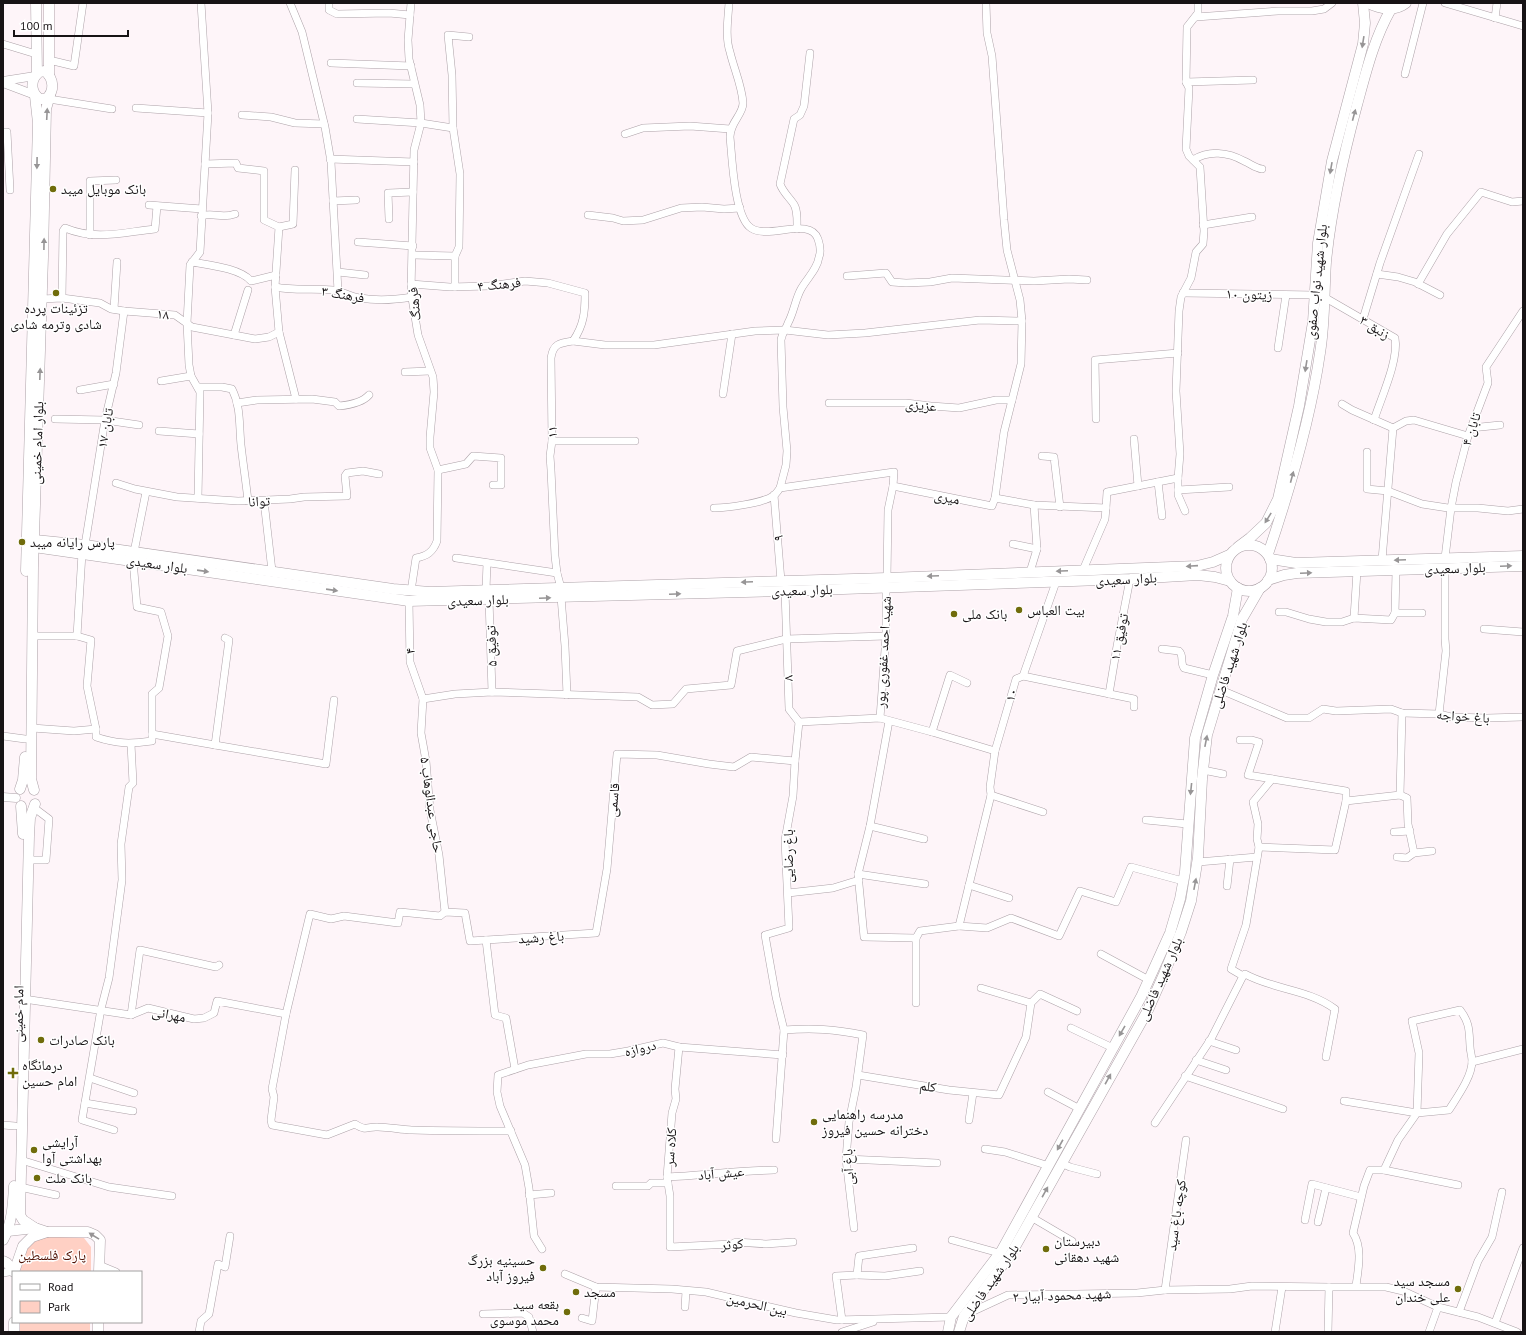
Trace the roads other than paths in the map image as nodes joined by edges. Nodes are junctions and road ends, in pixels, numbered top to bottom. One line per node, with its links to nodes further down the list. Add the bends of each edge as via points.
1 (36, 3): 26 (main road)
2 (49, 3): 27 (main road)
3 (83, 3): 27 (street, via 74,66)
4 (200, 3): 42 (street)
5 (290, 3): 46 (street, via 302,32)
6 (329, 3): 19 (street, via 330,10 336,14)
7 (411, 3): 19 (street, فرهنگ)
8 (729, 3): 48 (street, via 729,51 743,97 743,106)
9 (986, 3): 87 (street, via 986,33 992,56 1007,250)
10 (1198, 3): 20 (street)
11 (1332, 3): 20 (street, via 1324,9 1312,11)
12 (1363, 3): 98 (main road, بلوار شهید نواب صفوی, one-way to 98, via 1363,44 1332,161 1318,243)
13 (1368, 3): 18 (main road, via 1379,8)
14 (1406, 3): 18 (main road)
15 (1423, 3): 30 (street)
16 (1445, 3): 21 (street)
17 (1498, 3): 21 (street)
18 (1391, 9): 98 (main road, بلوار شهید نواب صفوی, one-way to 18, via 1343,163 1374,47)
19 (410, 15): 29 (street, فرهنگ, via 408,40)
20 (1196, 17): 36 (street, via 1187,27)
21 (1496, 18): 22 (street)
22 (1523, 26)
23 (469, 37): 47 (street, via 448,35)
24 (3, 44): 26 (street)
25 (810, 53): 74 (street, via 804,106 794,119 780,184 782,191 794,204)
26 (36, 54): 31 (main road)
27 (49, 60): 32 (main road)
28 (331, 63): 29 (street)
29 (411, 66): 37 (street, فرهنگ)
30 (1405, 74)
31 (36, 75): 32 (main road, via 45,71); 34 (street); 38 (main road, via 32,82)
32 (49, 75): 39 (main road, via 52,89)
33 (1253, 80): 36 (street)
34 (3, 82): 38 (street)
35 (357, 82): 37 (street)
36 (1186, 82): 53 (street, via 1189,88 1186,149)
37 (414, 84): 45 (street, فرهنگ, via 420,105)
38 (35, 95): 39 (main road, via 40,99); 173 (main road, بلوار امام خمینی, one-way to 173, via 38,123)
39 (49, 97): 41 (street); 101 (main road, بلوار امام خمینی, one-way to 39, via 46,114)
40 (136, 108): 42 (street)
41 (112, 109)
42 (208, 113): 55 (street)
43 (242, 115): 46 (street, via 271,117 295,123)
44 (357, 120): 45 (street)
45 (421, 123): 47 (street); 54 (street, فرهنگ, via 414,150)
46 (324, 124): 52 (street)
47 (454, 128): 79 (street, via 460,174 459,247)
48 (730, 129): 50 (street, via 690,126 643,128); 66 (street, via 735,185)
49 (3, 132): 59 (street, via 7,132)
50 (625, 134)
51 (1419, 154): 83 (street)
52 (330, 159): 54 (street); 62 (street)
53 (1193, 160): 56 (street, via 1201,155 1224,153); 72 (street, via 1200,167)
54 (414, 162): 60 (street, فرهنگ)
55 (205, 164): 67 (street); 73 (street, via 236,163 238,168 264,171 264,220)
56 (1262, 169)
57 (295, 170): 73 (street, via 293,224)
58 (116, 180): 75 (street, via 90,181)
59 (10, 190)
60 (413, 192): 71 (street, via 388,193); 77 (street, فرهنگ)
61 (356, 200): 62 (street)
62 (333, 201): 82 (street)
63 (1523, 202): 90 (street, via 1512,202 1481,192 1447,234)
64 (149, 205): 65 (street)
65 (157, 206): 67 (street); 75 (street, via 155,229)
66 (740, 208): 69 (street, via 681,208 643,220 623,221); 74 (street, via 750,228 770,232)
67 (202, 213): 68 (street, via 226,217); 81 (street, via 200,252)
68 (235, 214)
69 (588, 215)
70 (1252, 217): 72 (street)
71 (389, 219)
72 (1203, 225): 95 (street, via 1203,244 1196,252 1191,278)
73 (279, 227): 84 (street)
74 (797, 229): 109 (street, via 810,230 816,234 820,257 801,289)
75 (90, 235): 100 (street, via 66,228 63,231)
76 (358, 242): 77 (street)
77 (413, 246): 78 (street, فرهنگ)
78 (413, 254): 79 (street); 89 (street, فرهنگ)
79 (456, 256): 92 (street)
80 (117, 262): 102 (street)
81 (192, 262): 84 (street, via 239,273 251,282); 108 (street)
82 (338, 272): 85 (street); 94 (street)
83 (1376, 274): 90 (street, via 1398,277); 105 (street)
84 (276, 275): 91 (street)
85 (365, 275)
86 (847, 276): 87 (street, via 886,273 892,282 906,283 952,278)
87 (1015, 280): 88 (street); 106 (street)
88 (1087, 280)
89 (411, 284): 92 (street, فرهنگ ۴); 99 (street, فرهنگ)
90 (1418, 284): 97 (street)
91 (275, 287): 94 (street, فرهنگ ۳); 110 (street)
92 (455, 287): 113 (street, فرهنگ ۴, via 525,281 548,283 585,293 580,331)
93 (248, 290): 112 (street)
94 (338, 291): 99 (street, فرهنگ ۳, via 378,300)
95 (1183, 293): 96 (street, زیتون ۱۰); 115 (street, via 1179,311)
96 (1286, 295): 98 (street, زیتون ۱۰); 114 (street)
97 (1440, 295)
98 (1319, 296): 105 (street, زنبق ۳); 107 (main road, بلوار شهید نواب صفوی)
99 (412, 297): 116 (street, فرهنگ, via 418,335)
100 (62, 298): 101 (street, ۱۸); 102 (street, ۱۸)
101 (42, 299): 172 (main road, بلوار امام خمینی, one-way to 101)
102 (114, 309): 104 (street, ۱۸)
103 (1523, 311): 137 (street, تابان ۴, via 1486,367 1488,383)
104 (124, 312): 108 (street, ۱۸, via 174,315); 120 (street, تابان ۱۷)
105 (1362, 319): 133 (street, زنبق ۳, via 1395,338 1393,362)
106 (1022, 321): 109 (street, via 980,320 865,334 828,335); 126 (street, via 1021,364)
107 (1318, 322): 176 (main road, بلوار شهید نواب صفوی, one-way to 176, via 1278,499 1266,523); 182 (main road, بلوار شهید نواب صفوی, one-way to 107, via 1307,421 1320,352)
108 (187, 323): 112 (street, ۱۸, via 192,327); 118 (street)
109 (785, 330): 111 (street); 155 (street, via 781,347 787,451)
110 (279, 332): 112 (street, ۱۸, via 255,339); 125 (street)
111 (732, 334): 113 (street, via 654,345 605,345); 123 (street)
112 (234, 335)
113 (572, 341): 142 (street, ۱۱, via 556,346 552,350)
114 (1278, 348)
115 (1178, 353): 131 (street, via 1095,360); 148 (street)
116 (430, 371): 117 (street); 146 (street, فرهنگ, via 434,392 430,448)
117 (405, 372)
118 (191, 376): 119 (street); 121 (street)
119 (161, 381)
120 (114, 384): 122 (street); 132 (street, تابان ۱۷)
121 (198, 386): 127 (street, via 232,389); 139 (street)
122 (80, 390)
123 (723, 394)
124 (368, 395): 125 (street, via 354,404 339,406 335,402)
125 (296, 399): 127 (street)
126 (1012, 400): 128 (street, عزیزی, via 996,400 959,408 906,403); 161 (street, via 1004,432)
127 (237, 403): 162 (street)
128 (829, 404)
129 (1342, 404): 133 (street)
130 (55, 419): 132 (street)
131 (1096, 419)
132 (105, 420): 134 (street); 177 (street, تابان ۱۷)
133 (1374, 420): 136 (street)
134 (139, 425)
135 (1500, 426): 137 (street)
136 (1393, 428): 140 (street, via 1414,420); 157 (street)
137 (1471, 428): 140 (street, تابان ۴)
138 (159, 431): 139 (street)
139 (199, 434): 160 (street)
140 (1468, 436): 168 (street, تابان ۴)
141 (1134, 439): 153 (street)
142 (552, 441): 143 (street); 195 (street, ۱۱)
143 (635, 441)
144 (1367, 452): 157 (street, via 1367,489)
145 (1042, 456): 165 (street, via 1054,457)
146 (438, 470): 151 (street, via 466,464 473,456 501,458 501,485); 208 (street, فرهنگ, via 438,541 429,554 416,558)
147 (378, 474): 163 (street, توانا, via 363,471 347,473 347,496)
148 (1178, 478): 149 (street); 156 (street)
149 (1158, 482): 153 (street); 171 (street)
150 (116, 483): 158 (street, توانا)
151 (493, 486)
152 (893, 486): 155 (street, via 894,472); 161 (street, میری, via 992,506); 200 (street, شهید احمد غفوری پور, via 888,510)
153 (1138, 486): 167 (street, via 1107,492)
154 (1229, 487): 156 (street)
155 (780, 488): 159 (street)
156 (1178, 490): 170 (street)
157 (1388, 491): 168 (street, via 1422,504); 184 (street)
158 (146, 492): 160 (street, توانا); 180 (street)
159 (774, 495): 166 (street, via 727,508); 198 (street, ۹)
160 (198, 498): 162 (street, توانا)
161 (995, 498): 164 (street)
162 (248, 501): 163 (street, توانا)
163 (264, 501): 190 (street)
164 (1034, 505): 165 (street); 178 (street)
165 (1060, 507): 167 (street)
166 (714, 508)
167 (1106, 508): 189 (street, via 1105,519)
168 (1451, 508): 169 (street, via 1508,511); 186 (street, تابان ۴)
169 (1523, 509)
170 (1185, 512)
171 (1162, 516)
172 (35, 520): 173 (main road, بلوار امام خمینی); 175 (main road, via 39,529)
173 (32, 543): 175 (main road, بلوار سعیدی); 188 (main road, بلوار امام خمینی); 242 (main road, بلوار امام خمینی)
174 (1013, 544): 178 (street)
175 (53, 545): 177 (main road, بلوار سعیدی); 188 (main road, via 37,558)
176 (1238, 547): 179 (main road); 182 (main road, via 1254,545 1264,550)
177 (83, 549): 180 (main road, بلوار سعیدی); 216 (street, تابان ۱۷)
178 (1037, 549): 193 (street)
179 (1229, 555): 189 (main road, بلوار سعیدی, one-way to 189, via 1197,566); 199 (main road, via 1226,571)
180 (133, 556): 194 (main road, بلوار سعیدی); 240 (street, via 137,607 161,612 168,636 159,688 152,694)
181 (1523, 556): 186 (main road, بلوار سعیدی)
182 (1269, 557): 184 (main road, بلوار سعیدی, via 1296,563); 197 (main road, via 1272,570)
183 (456, 558): 185 (street)
184 (1382, 560): 186 (main road, بلوار سعیدی, one-way to 184)
185 (487, 563): 195 (street); 207 (street, توفیق ۵)
186 (1445, 564): 187 (main road, بلوار سعیدی, one-way to 187); 192 (main road, بلوار سعیدی); 232 (street, تابان ۴, via 1446,651)
187 (1523, 566)
188 (33, 567): 215 (main road, بلوار امام خمینی)
189 (1083, 570): 193 (main road, بلوار سعیدی, one-way to 193)
190 (272, 571): 194 (main road, بلوار سعیدی); 208 (main road, بلوار سعیدی)
191 (1357, 571): 192 (main road, بلوار سعیدی); 197 (main road, بلوار سعیدی, one-way to 191, via 1297,573); 212 (street)
192 (1396, 571): 210 (street)
193 (1030, 572): 200 (main road, بلوار سعیدی, one-way to 200)
194 (248, 573): 208 (main road, بلوار سعیدی, one-way to 208)
195 (557, 573): 206 (street, ۱۱)
196 (1130, 579): 199 (main road, بلوار سعیدی, via 1198,576); 201 (main road, بلوار سعیدی); 226 (street, توفیق ۱۱)
197 (1268, 580): 204 (main road)
198 (781, 581): 202 (main road, بلوار سعیدی); 206 (main road, بلوار سعیدی, one-way to 206)
199 (1230, 581): 203 (main road)
200 (886, 582): 201 (main road, بلوار سعیدی); 202 (main road, بلوار سعیدی); 217 (street, شهید احمد غفوری پور)
201 (1056, 582): 222 (street, ۱۰)
202 (849, 584): 205 (main road, بلوار سعیدی)
203 (1238, 588): 204 (main road, via 1249,591); 221 (main road, بلوار شهید فاضلی, via 1233,616)
204 (1260, 588): 224 (main road, بلوار شهید فاضلی, via 1242,620)
205 (785, 591): 206 (main road, بلوار سعیدی, one-way to 205); 219 (street, ۸)
206 (561, 593): 207 (main road, بلوار سعیدی); 227 (street, ۱۱)
207 (488, 595): 208 (main road, بلوار سعیدی); 225 (street, توفیق ۵)
208 (410, 596): 228 (street, ۴, via 410,662)
209 (1279, 612): 212 (street, via 1326,622 1342,622)
210 (1395, 612): 211 (street); 212 (street, via 1391,620)
211 (1422, 613)
212 (1354, 618)
213 (1484, 629): 214 (street)
214 (1523, 632)
215 (33, 636): 216 (street); 237 (main road, بلوار امام خمینی)
216 (77, 636): 238 (street, via 91,640 87,686)
217 (886, 636): 219 (street); 234 (street, شهید احمد غفوری پور)
218 (225, 638): 245 (street, via 229,640)
219 (786, 639): 227 (street, via 738,651 731,685 686,689 673,704 652,705 638,697); 236 (street, ۸, via 788,709)
220 (1162, 649): 221 (street, via 1179,651 1182,654 1184,668)
221 (1212, 675): 260 (main road, بلوار شهید فاضلی, one-way to 260, via 1195,738)
222 (1023, 676): 226 (street); 246 (street, ۱۰, via 1016,679)
223 (967, 683): 239 (street, via 950,675)
224 (1221, 690): 231 (street, باغ خواجه, via 1287,718 1309,718 1322,709 1391,709); 248 (main road, بلوار شهید فاضلی, one-way to 224, via 1207,735)
225 (492, 692): 227 (street); 228 (street)
226 (1109, 694): 230 (street, via 1134,699)
227 (567, 695)
228 (423, 698): 282 (street, حاجی عبدالوهاب ۵, via 421,733)
229 (334, 700): 245 (street, via 326,764)
230 (1134, 707)
231 (1402, 713): 232 (street, باغ خواجه); 253 (street)
232 (1438, 714): 233 (street, باغ خواجه, via 1451,717)
233 (1523, 717)
234 (880, 718): 235 (street); 236 (street)
235 (889, 721): 239 (street); 261 (street)
236 (799, 722): 247 (street)
237 (32, 728): 238 (street, via 74,731); 251 (main road, بلوار امام خمینی, via 31,779)
238 (96, 729): 244 (street, via 96,737)
239 (932, 732): 246 (street)
240 (152, 734): 244 (street, via 152,741); 245 (street)
241 (3, 736): 242 (street)
242 (25, 739): 255 (main road, بلوار امام خمینی, via 23,780)
243 (1240, 740): 250 (street, via 1259,742 1248,775)
244 (131, 744): 295 (street, via 133,783 129,787 121,844 122,880 109,978)
245 (215, 745)
246 (995, 751): 252 (street)
247 (795, 761): 278 (street, باغ رضایی, via 786,840); 284 (street, قاسمی, via 751,757 734,766 657,755 617,754 607,869)
248 (1203, 770): 249 (street); 272 (main road, بلوار شهید فاضلی)
249 (1223, 774)
250 (1272, 779): 256 (street, via 1346,792); 265 (street, via 1252,802 1258,824 1257,839)
251 (34, 790): 255 (main road, via 25,787); 257 (main road)
252 (991, 795): 258 (street); 276 (street)
253 (1400, 795): 256 (street); 262 (street, via 1407,798)
254 (3, 797): 255 (street)
255 (19, 798): 257 (main road, via 26,808); 327 (main road, امام خمینی, via 23,842)
256 (1346, 801): 265 (street, via 1335,850)
257 (34, 806): 271 (main road, امام خمینی, via 30,818); 271 (street, via 49,819 46,860)
258 (1043, 812)
259 (1146, 820): 260 (street)
260 (1187, 824): 274 (main road, بلوار شهید فاضلی)
261 (870, 826): 264 (street); 273 (street)
262 (1410, 831): 263 (street); 267 (street)
263 (1394, 832)
264 (924, 839)
265 (1260, 847): 268 (street)
266 (1432, 851): 267 (street)
267 (1414, 853): 269 (street, via 1407,858)
268 (1257, 857): 270 (street); 289 (street, via 1246,925 1231,969)
269 (1397, 857)
270 (1230, 859): 272 (street); 277 (street)
271 (28, 860): 292 (main road, امام خمینی)
272 (1198, 862): 281 (main road, بلوار شهید فاضلی, one-way to 272)
273 (859, 877): 275 (street); 278 (street, via 833,888); 285 (street, via 864,937)
274 (1184, 881): 280 (main road, بلوار شهید فاضلی); 283 (street, via 1132,867 1116,902 1080,891 1059,936 1011,918 987,928)
275 (925, 884)
276 (969, 885): 279 (street); 283 (street)
277 (1227, 886)
278 (788, 893): 300 (street, باغ رضایی, via 789,928 765,935)
279 (1009, 898)
280 (1180, 899): 281 (main road); 290 (main road, بلوار شهید فاضلی, via 1170,933)
281 (1191, 901): 336 (main road, بلوار شهید فاضلی, one-way to 281, via 1148,1010)
282 (445, 912): 286 (street, باغ رشید, via 465,913 470,941); 297 (street, via 440,916 400,912 398,923 344,916 331,919 310,914)
283 (960, 926): 285 (street, via 920,931)
284 (596, 933): 286 (street, باغ رشید)
285 (916, 938): 293 (street)
286 (486, 940): 310 (street, via 496,1015 506,1018)
287 (1101, 954): 290 (street)
288 (219, 965): 298 (street, via 216,967 140,950)
289 (1243, 976): 301 (street); 307 (street, via 1245,974 1269,985 1305,994 1327,1002 1335,1008)
290 (1150, 980): 303 (main road, بلوار شهید فاضلی, one-way to 303)
291 (981, 988): 294 (street)
292 (24, 999): 295 (street, مهرانی); 334 (main road, امام خمینی)
293 (916, 1003)
294 (1031, 1004): 296 (street, via 1040,994); 317 (street, کلم, via 1026,1037 999,1095)
295 (101, 1009): 298 (street, مهرانی); 314 (street)
296 (1077, 1011)
297 (286, 1014): 298 (street, مهرانی, via 217,1002 214,1013 204,1018 194,1019 148,1008); 329 (street, via 272,1089 272,1125 327,1135 355,1124 370,1129 377,1127 462,1132)
298 (131, 1015)
299 (1071, 1028): 303 (street)
300 (784, 1030): 306 (street); 312 (street, باغ آبی, via 812,1028 863,1035)
301 (1209, 1041): 305 (street); 308 (street)
302 (679, 1047): 306 (street, دروازه); 310 (street, دروازه, via 663,1043 628,1052 586,1054); 341 (street, کلاه سر)
303 (1113, 1048): 320 (main road, بلوار شهید فاضلی)
304 (1523, 1049): 309 (street)
305 (1236, 1050)
306 (783, 1054): 330 (street)
307 (1326, 1057)
308 (1196, 1060): 311 (street); 313 (street)
309 (1472, 1062): 323 (street, via 1463,1088 1449,1110); 323 (street, via 1467,1018 1460,1010 1412,1020 1419,1053)
310 (515, 1069): 329 (street, دروازه, via 498,1075 497,1092 500,1106)
311 (1226, 1070)
312 (858, 1075): 317 (street, کلم); 333 (street, باغ آبی, via 849,1122)
313 (1185, 1076): 321 (street); 325 (street)
314 (90, 1078): 316 (street); 319 (street)
315 (1048, 1092): 320 (street)
316 (134, 1093)
317 (973, 1093): 324 (street)
318 (1344, 1101): 323 (street)
319 (85, 1103): 322 (street); 328 (street, via 82,1120)
320 (1080, 1109): 337 (main road, بلوار شهید فاضلی, one-way to 337)
321 (1283, 1109)
322 (133, 1111)
323 (1417, 1113): 339 (street, via 1398,1140)
324 (969, 1120)
325 (1155, 1123)
326 (3, 1125): 327 (street)
327 (15, 1126): 357 (main road, امام خمینی, via 14,1193)
328 (114, 1130)
329 (511, 1131): 349 (street, via 525,1165)
330 (776, 1139)
331 (1186, 1140): 383 (street, کوچه باغ سید)
332 (985, 1149): 337 (street, via 1005,1152)
333 (846, 1159): 335 (street); 356 (street, باغ آبی)
334 (21, 1160): 344 (main road, امام خمینی); 350 (street, via 109,1187)
335 (937, 1163)
336 (1061, 1164): 340 (street); 352 (main road, بلوار شهید فاضلی, one-way to 336)
337 (1049, 1166): 369 (main road, بلوار شهید فاضلی)
338 (774, 1170): 341 (street, عیش آباد, via 739,1171)
339 (1384, 1170): 342 (street); 351 (street, via 1370,1170)
340 (1097, 1174)
341 (668, 1180): 343 (street, عیش آباد, via 651,1183 648,1186); 364 (street, کلاه سر)
342 (1458, 1185)
343 (616, 1186)
344 (20, 1187): 348 (street); 355 (main road, امام خمینی, via 20,1215)
345 (1326, 1188): 351 (street); 353 (street, via 1312,1184); 354 (street)
346 (1502, 1192): 387 (street, via 1492,1237 1478,1261)
347 (551, 1193): 349 (street)
348 (56, 1195)
349 (530, 1195): 367 (street, via 534,1236)
350 (172, 1196)
351 (1361, 1197): 379 (street, via 1353,1233 1359,1254)
352 (1031, 1217): 362 (street); 376 (main road, بلوار شهید فاضلی, via 1011,1254)
353 (1304, 1220)
354 (1318, 1222)
355 (35, 1228): 357 (main road); 358 (main road)
356 (854, 1228)
357 (7, 1229): 360 (main road)
358 (47, 1232): 371 (main road, one-way to 358, via 100,1240 95,1235 88,1232); 373 (main road, via 32,1237 23,1246)
359 (230, 1236): 395 (street, via 225,1267 218,1264 209,1314 201,1321)
360 (3, 1240)
361 (952, 1240): 369 (street)
362 (1072, 1241)
363 (793, 1242): 364 (street, کوثر, via 736,1242)
364 (670, 1247)
365 (912, 1248): 378 (street, via 859,1256)
366 (1523, 1248): 394 (street)
367 (542, 1249)
368 (3, 1252): 370 (main road)
369 (999, 1253): 376 (main road, بلوار شهید فاضلی)
370 (5, 1262): 372 (main road)
371 (99, 1268): 374 (street)
372 (13, 1271)
373 (14, 1271)
374 (112, 1271)
375 (920, 1271): 378 (street, via 885,1276)
376 (992, 1272): 389 (main road, بلوار شهید فاضلی); 391 (main road, بلوار شهید فاضلی)
377 (565, 1274): 380 (street, بین الحرمین)
378 (857, 1275): 392 (street, via 836,1276)
379 (1356, 1286): 382 (street, شهید محمود آبیار ۲); 386 (street, شهید محمود آبیار ۲, via 1386,1287 1403,1291)
380 (596, 1287): 384 (street, بین الحرمین); 390 (street, via 592,1321)
381 (1282, 1287): 382 (street, شهید محمود آبیار ۲); 383 (street, شهید محمود آبیار ۲); 400 (street)
382 (1328, 1287): 401 (street)
383 (1164, 1290): 389 (street, شهید محمود آبیار ۲, via 1008,1296)
384 (686, 1291): 385 (street); 392 (street, بین الحرمین, via 706,1292 796,1313)
385 (685, 1307)
386 (1438, 1307): 387 (street, شهید محمود آبیار ۲); 402 (street)
387 (1459, 1312): 394 (street, شهید محمود آبیار ۲)
388 (482, 1314): 396 (street, via 523,1312 529,1317)
389 (964, 1316): 399 (main road, بلوار شهید فاضلی)
390 (582, 1318)
391 (951, 1318): 393 (street, بین الحرمین); 398 (main road, بلوار شهید فاضلی)
392 (842, 1320): 393 (street, بین الحرمین)
393 (879, 1320): 397 (street)
394 (1497, 1324): 403 (street); 404 (street, شهید محمود آبیار ۲)
395 (199, 1332)
396 (533, 1332)
397 (842, 1332)
398 (948, 1332)
399 (959, 1332)
400 (1275, 1332)
401 (1328, 1332)
402 (1429, 1332)
403 (1496, 1332)
404 (1517, 1332)

